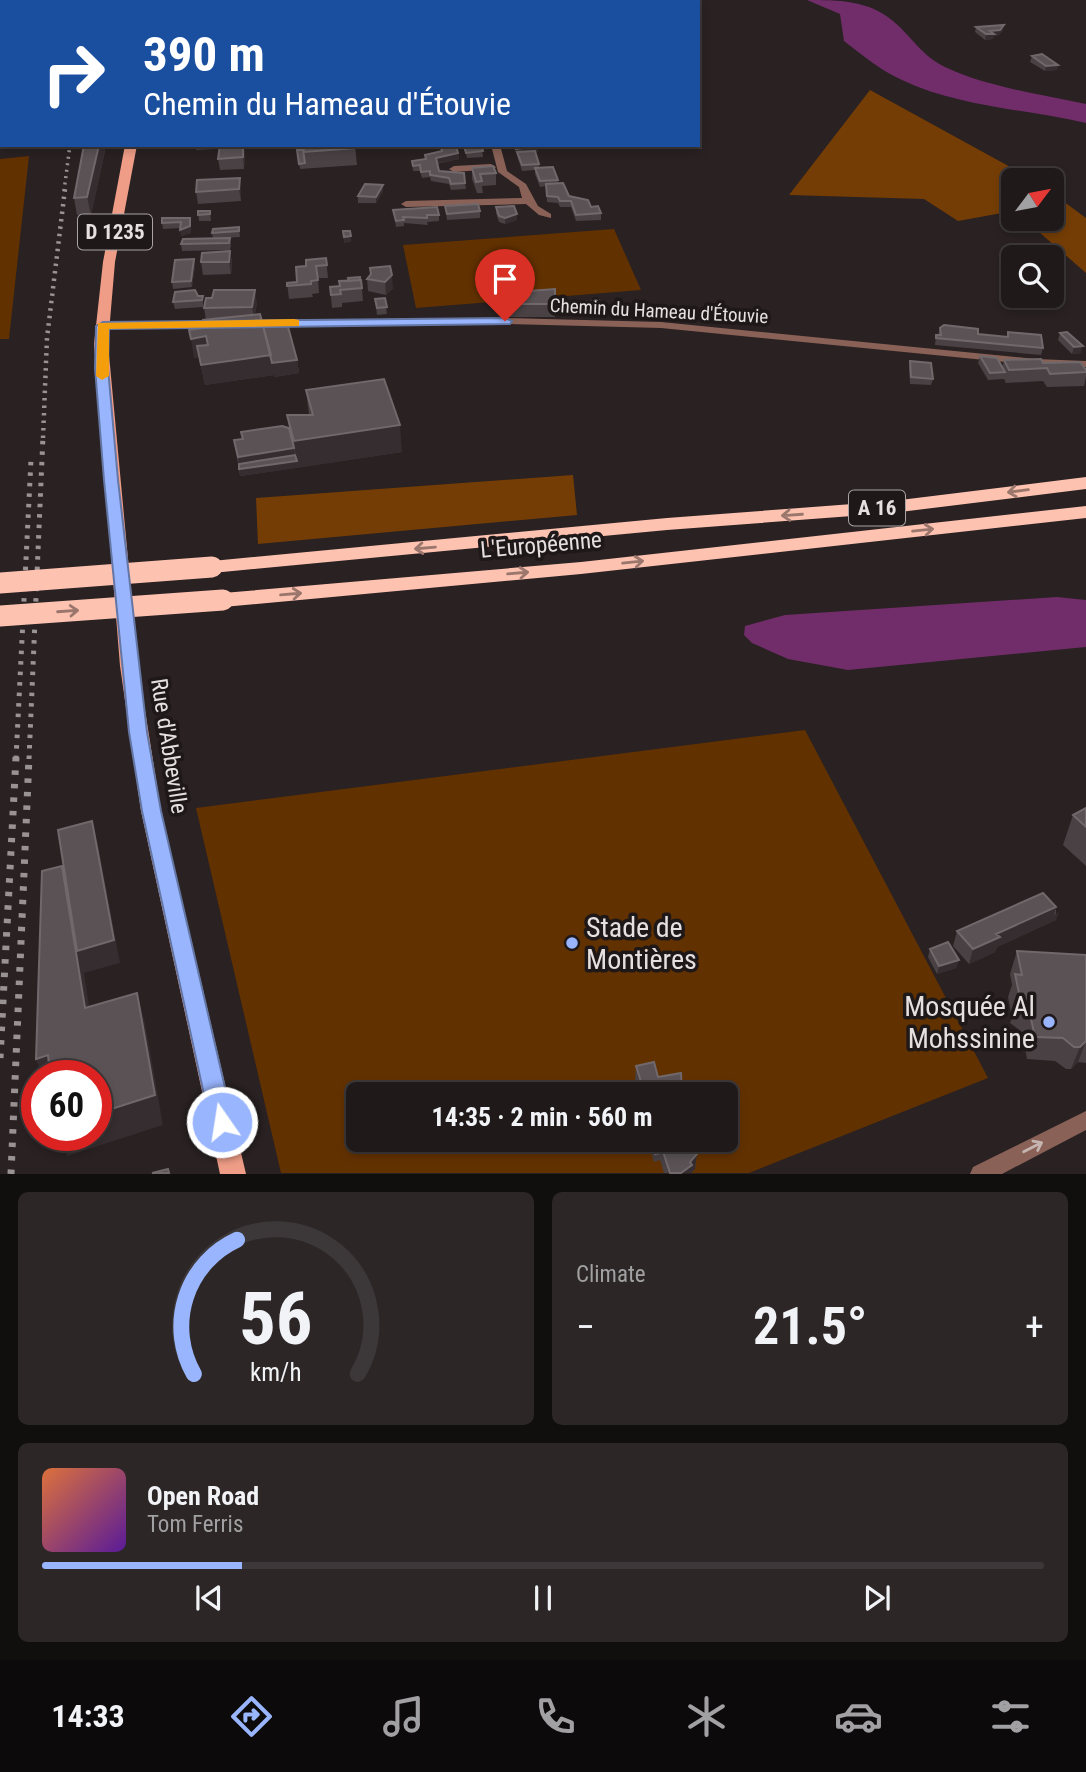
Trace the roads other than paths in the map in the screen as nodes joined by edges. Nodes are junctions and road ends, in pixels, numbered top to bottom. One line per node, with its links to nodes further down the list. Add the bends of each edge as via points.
1 (131, 147): 8 (main road, D 1235, via 109,262)
2 (495, 147): 3 (street)
3 (500, 166): 4 (street); 5 (street, via 523,186)
4 (454, 169)
5 (526, 201): 6 (street); 7 (street)
6 (407, 204)
7 (548, 216)
8 (103, 323): 9 (street, Chemin du Hameau d'Étouvie, via 662,325); 15 (main road, Rue d'Abbeville / D 1235, via 111,480 138,732 151,811)
9 (1086, 364)
10 (1086, 483): 12 (highway, L'Européenne / A 16, one-way to 12, bridge, via 892,507)
11 (1086, 512): 13 (highway, L'Européenne / A 16, one-way to 11, bridge, via 581,568)
12 (0, 583)
13 (0, 616)
14 (1086, 1120): 16 (street, one-way to 14)
15 (233, 1174)
16 (979, 1174)

